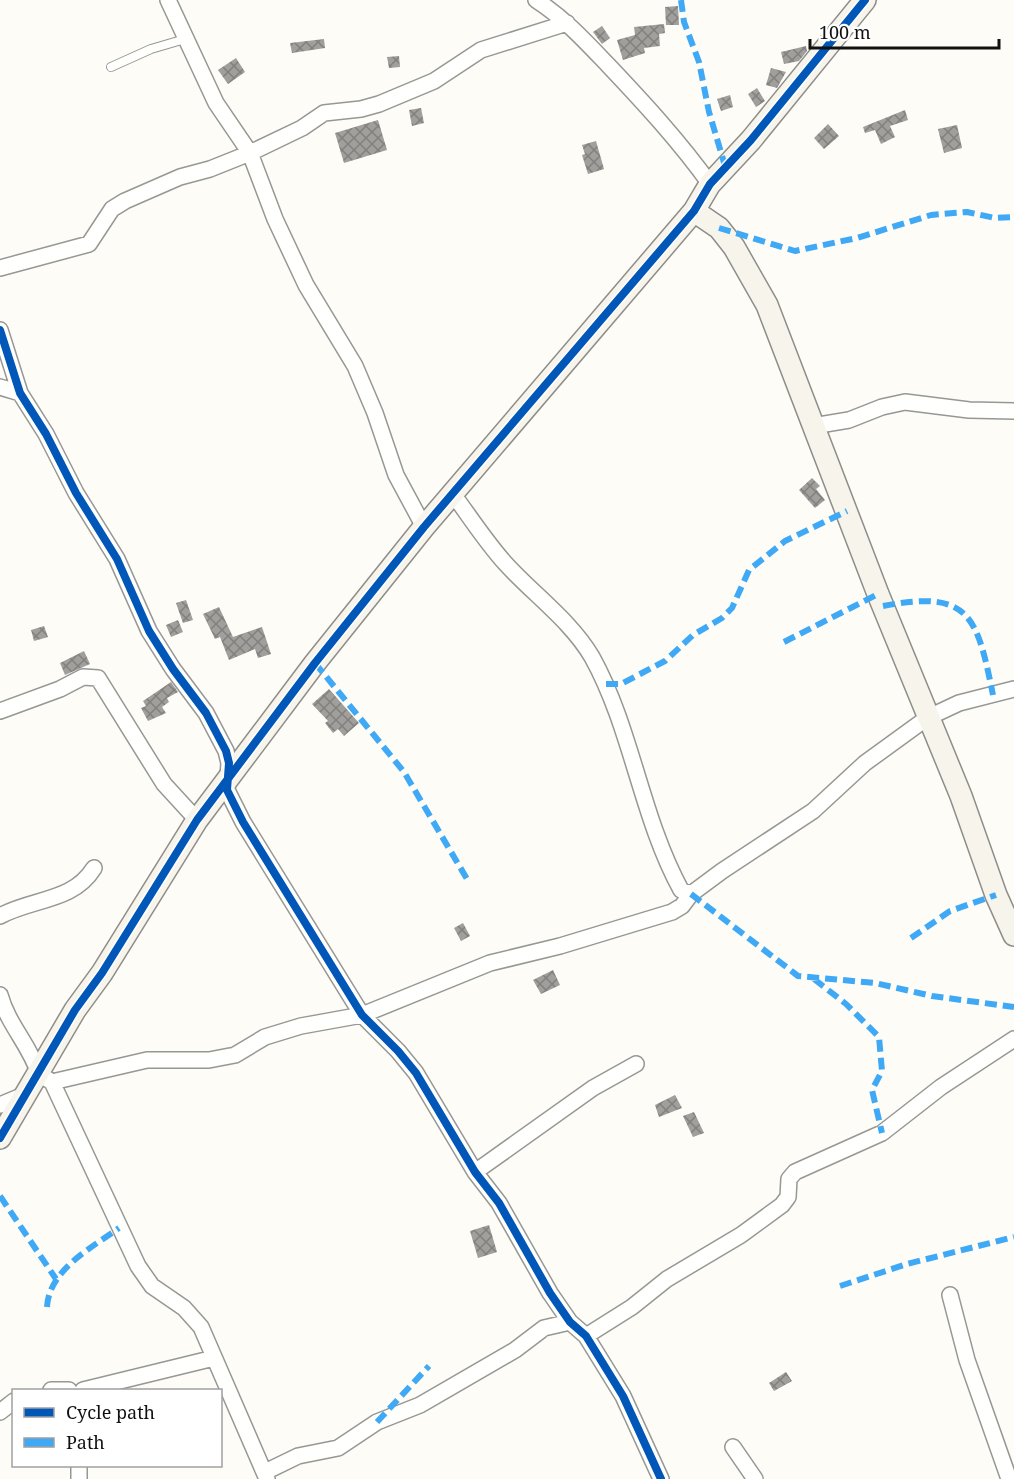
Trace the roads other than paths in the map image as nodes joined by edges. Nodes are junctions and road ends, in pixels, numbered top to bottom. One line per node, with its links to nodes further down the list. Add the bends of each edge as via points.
1 (168, 0): 5 (street)
2 (536, 0): 4 (street)
3 (865, 0): 8 (street, via 751,140)
4 (567, 23): 7 (street, via 481,50 434,81 379,104 324,113); 8 (street, via 677,140)
5 (185, 39): 6 (lane, via 151,49); 7 (street, via 216,103)
6 (111, 68)
7 (249, 153): 10 (street, via 124,201 112,209 89,244); 17 (street, via 306,285 355,366 396,476)
8 (710, 184): 9 (street)
9 (694, 211): 15 (street, via 719,228 734,247 767,305); 16 (street)
10 (0, 268)
11 (0, 330): 13 (street)
12 (0, 387): 13 (street)
13 (20, 393): 21 (street, via 117,559 150,631 206,713 226,751)
14 (1014, 411): 15 (street, via 905,402 849,420)
15 (813, 426): 20 (street)
16 (453, 494): 17 (street); 24 (street, via 503,561 579,638 591,656 606,684 663,852 681,890)
17 (424, 527): 21 (street)
18 (1014, 688): 20 (street, via 959,703)
19 (0, 711): 22 (street, via 83,677 98,678 164,784)
20 (927, 718): 24 (street, via 866,763 813,811); 26 (street)
21 (228, 778): 22 (street); 28 (street, via 230,798 243,822)
22 (197, 819): 31 (street, via 75,1010)
23 (94, 868): 25 (street, via 75,890 28,903)
24 (691, 894): 28 (street, via 672,912 490,963)
25 (0, 916)
26 (1014, 935)
27 (0, 995): 31 (street, via 4,1011)
28 (362, 1015): 31 (street, via 265,1037 235,1055 209,1060 147,1060); 35 (street, via 416,1073)
29 (1014, 1039): 38 (street, via 941,1087 882,1133 795,1172 789,1179 788,1197 782,1205)
30 (636, 1064): 35 (street, via 593,1088)
31 (46, 1078): 32 (street); 39 (street, via 138,1266 152,1286 184,1308 201,1327)
32 (24, 1095): 33 (street); 34 (street)
33 (0, 1105)
34 (0, 1138)
35 (475, 1172): 37 (street, via 499,1203)
36 (950, 1295): 47 (street, via 967,1360)
37 (570, 1322): 38 (street); 44 (street, via 544,1328 515,1350 420,1405 377,1422 338,1448 298,1456)
38 (586, 1336): 45 (street, via 623,1396)
39 (214, 1358): 40 (street); 44 (street)
40 (87, 1389)
41 (12, 1403): 42 (street)
42 (0, 1412)
43 (733, 1447): 46 (street)
44 (266, 1475)
45 (661, 1479)
46 (755, 1479)
47 (1009, 1479)

